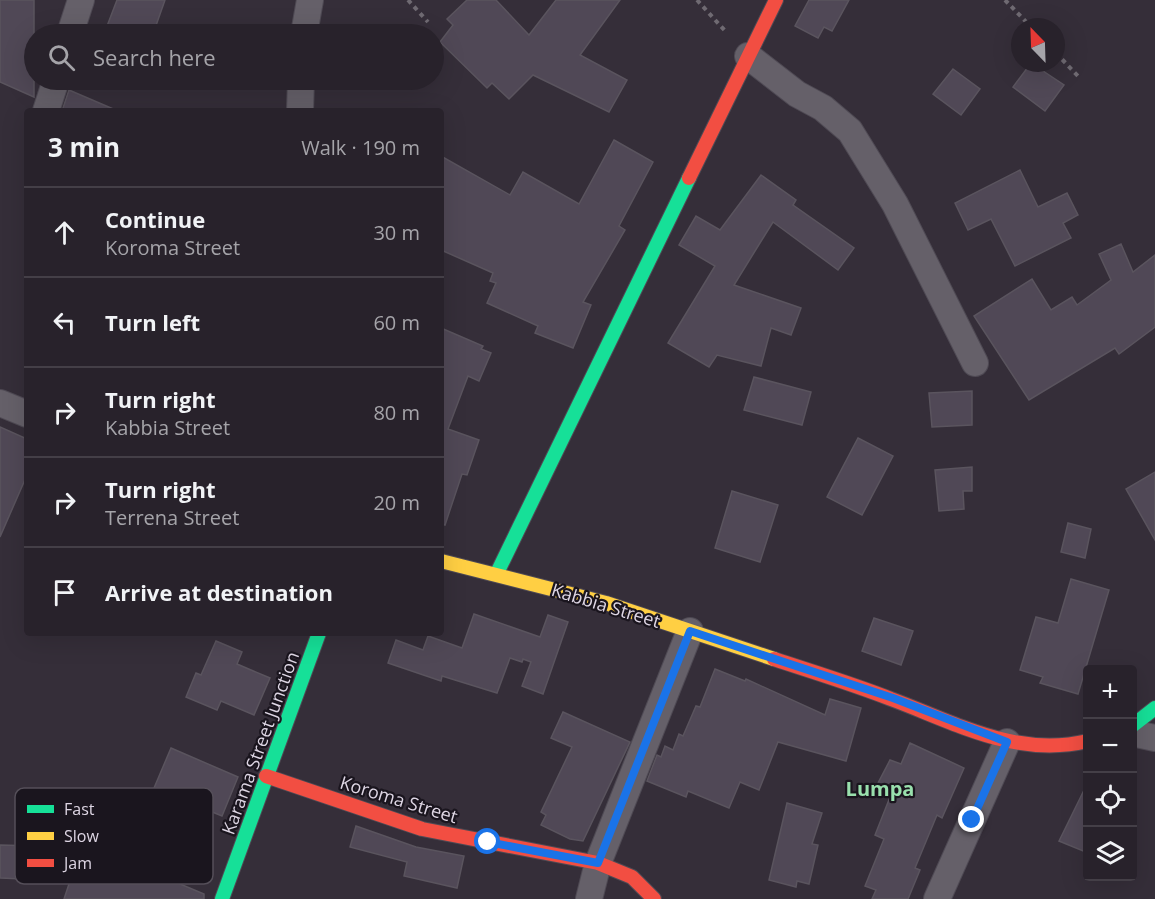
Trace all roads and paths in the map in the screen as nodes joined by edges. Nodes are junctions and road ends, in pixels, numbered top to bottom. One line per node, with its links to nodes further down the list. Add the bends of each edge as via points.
1 (81, 0): 9 (street)
2 (310, 0): 10 (street)
3 (408, 0): 8 (path)
4 (697, 0): 11 (path)
5 (776, 0): 11 (street)
6 (1005, 0): 7 (path)
7 (1022, 18)
8 (428, 22)
9 (73, 24)
10 (306, 24)
11 (748, 56): 18 (street, via 850,131 895,204); 22 (street)
12 (1065, 62): 13 (path)
13 (1078, 76)
14 (53, 90): 16 (street)
15 (301, 90): 17 (street)
16 (47, 108)
17 (300, 108)
18 (975, 363)
19 (0, 403): 20 (street)
20 (24, 413)
21 (444, 562): 22 (street, Kabbia Street)
22 (497, 573): 23 (street, Kabbia Street)
23 (690, 631): 30 (street, Kabbia Street, via 893,698); 32 (street)
24 (318, 636): 31 (street, Karama Street Junction)
25 (1155, 708): 26 (street)
26 (1137, 722)
27 (1137, 734): 28 (street)
28 (1155, 738)
29 (1083, 741): 30 (street, Kabbia Street)
30 (1007, 742): 36 (street)
31 (266, 776): 32 (street, Koroma Street, via 422,829); 33 (street, Karama Street Junction)
32 (598, 863): 34 (street); 35 (street, Koroma Street, via 632,877)
33 (222, 899)
34 (589, 899)
35 (654, 899)
36 (937, 899)

